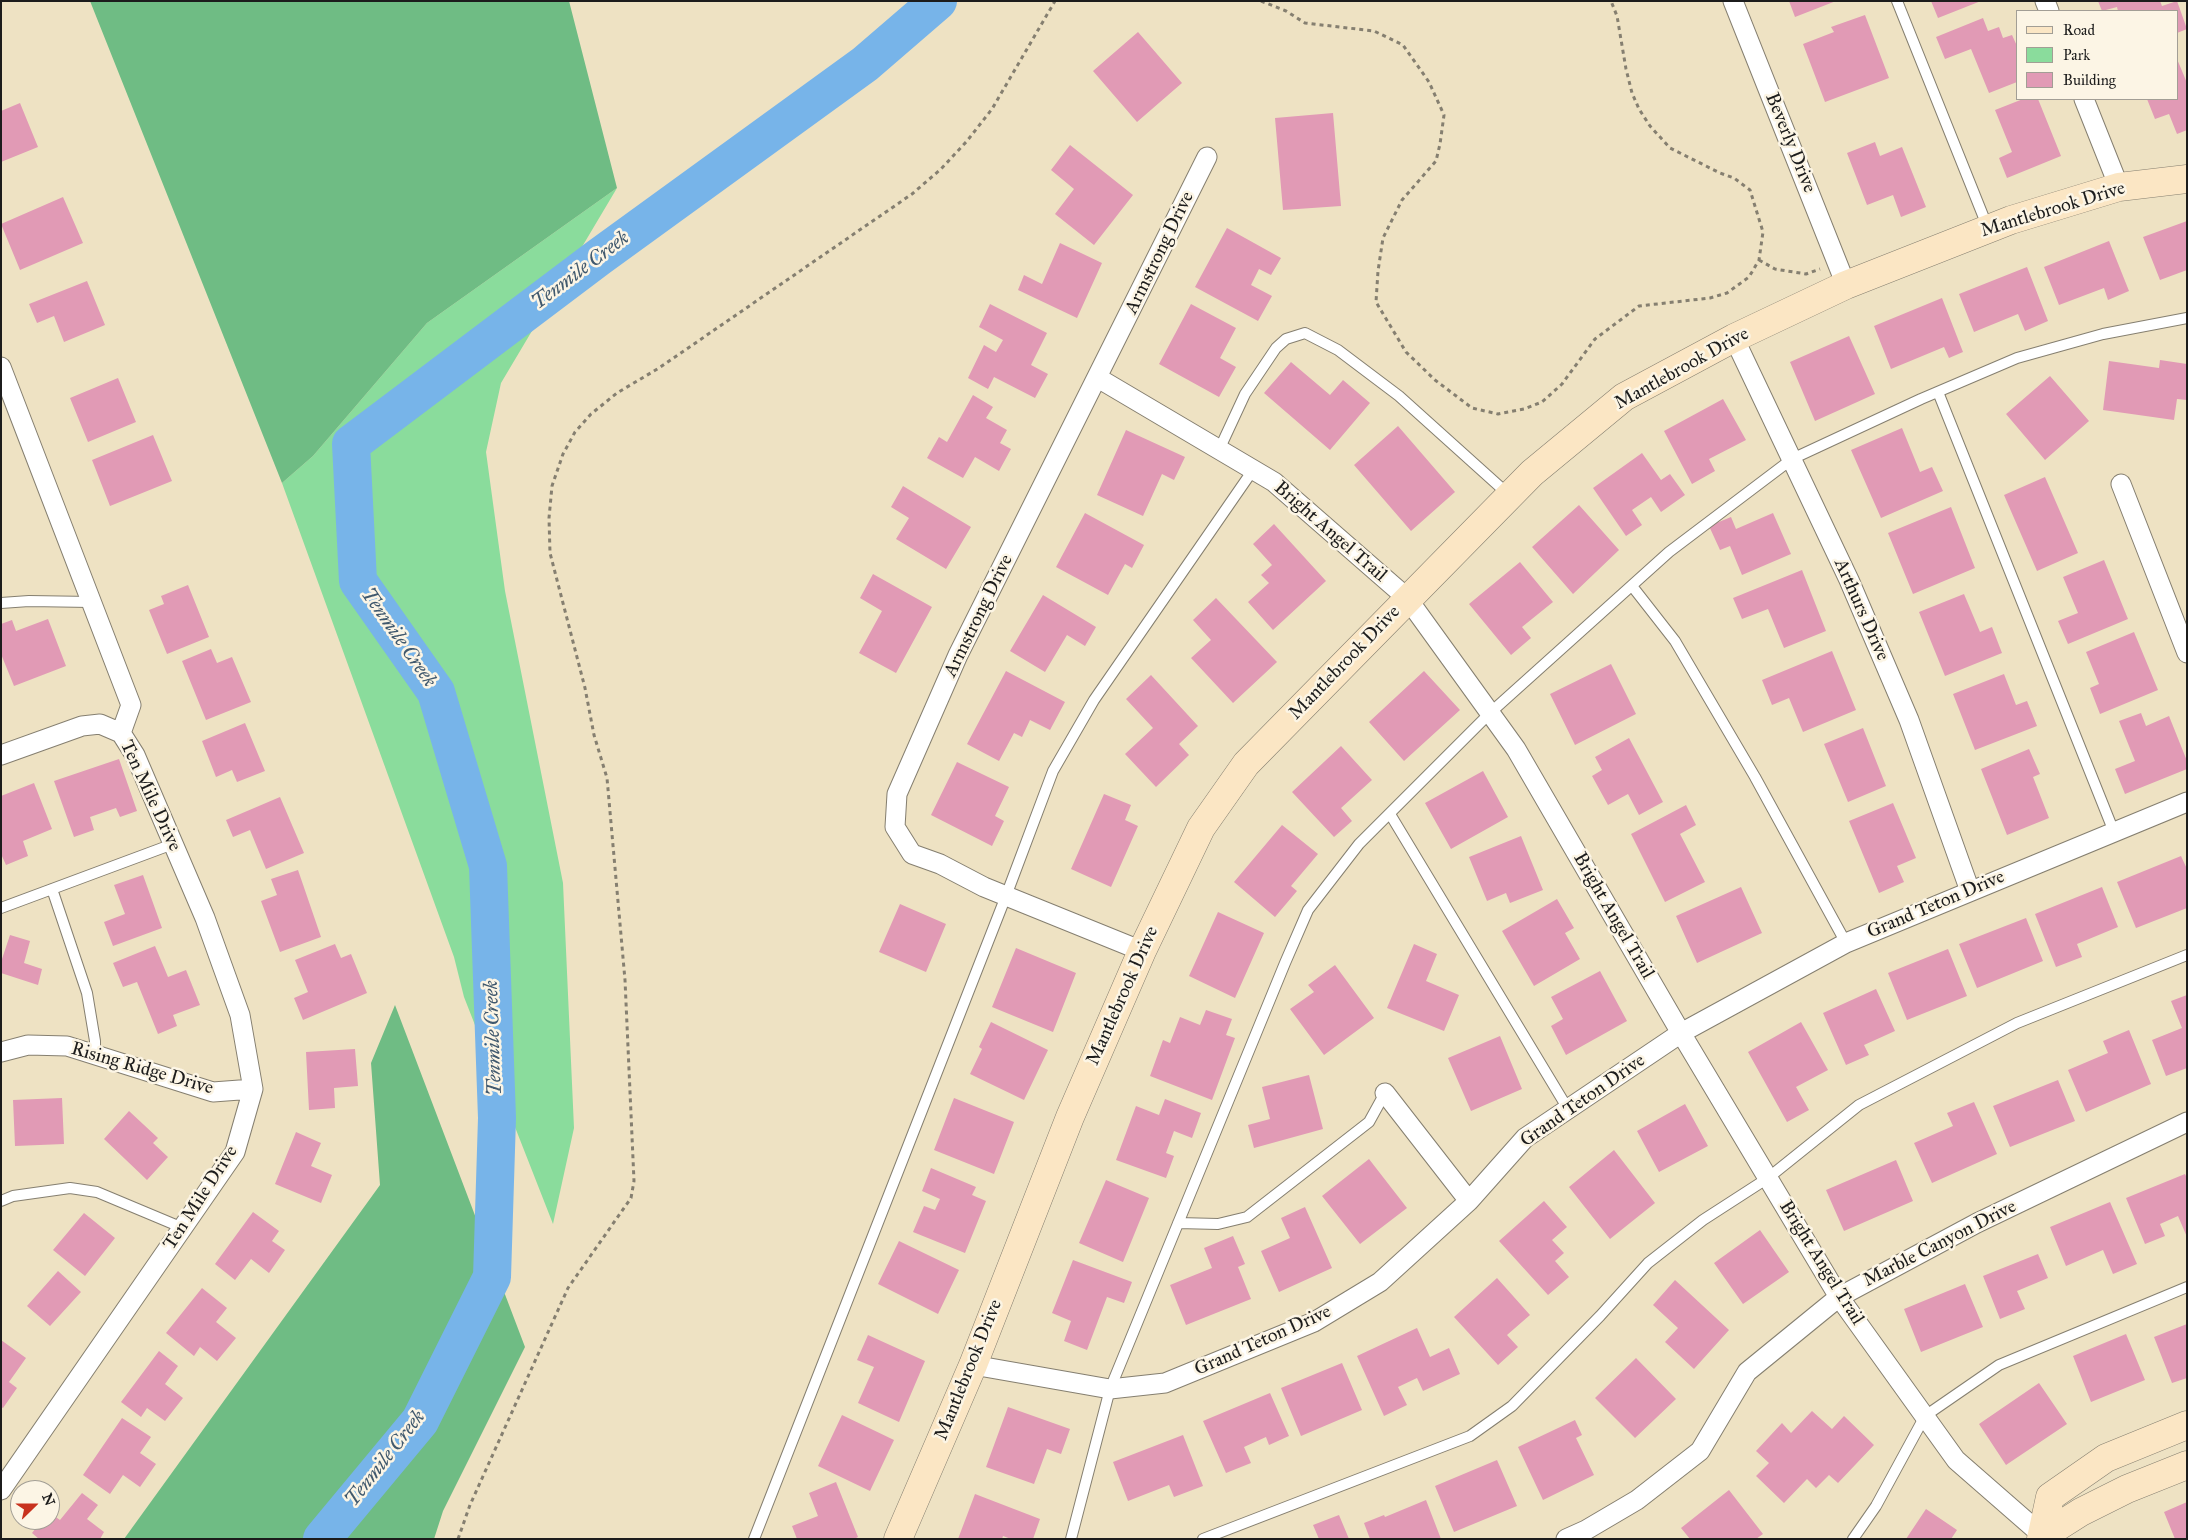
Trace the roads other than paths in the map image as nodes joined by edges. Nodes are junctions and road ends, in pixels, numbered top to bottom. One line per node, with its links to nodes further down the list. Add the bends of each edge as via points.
1 (1733, 1): 8 (street, Beverly Drive)
2 (1897, 1): 7 (lane)
3 (2084, 100): 6 (street)
4 (1206, 158): 11 (street, Armstrong Drive)
5 (2187, 179): 6 (street, Mantlebrook Drive)
6 (2120, 187): 7 (street, Mantlebrook Drive)
7 (1988, 229): 8 (street, Mantlebrook Drive)
8 (1842, 273): 10 (street, Mantlebrook Drive)
9 (2187, 318): 13 (lane, via 2103,334 2017,358)
10 (1734, 338): 15 (street, Arthurs Drive); 18 (street, Mantlebrook Drive, via 1624,397 1532,473)
11 (1098, 378): 14 (street, Bright Angel Trail); 33 (street, Armstrong Drive, via 958,656 897,794 895,826 912,854)
12 (3, 379): 21 (street, Ten Mile Drive)
13 (1938, 392): 15 (lane); 29 (lane)
14 (1219, 450): 16 (street, Bright Angel Trail); 18 (lane, via 1245,394 1276,348 1286,339 1305,333 1338,350 1398,396)
15 (1792, 459): 19 (lane, via 1669,552); 32 (street, Arthurs Drive, via 1849,580 1909,720)
16 (1253, 470): 20 (street, Bright Angel Trail, via 1274,482); 33 (lane, via 1094,700 1053,771)
17 (2121, 484): 23 (street)
18 (1510, 496): 20 (street, Mantlebrook Drive)
19 (1632, 586): 24 (lane); 35 (lane, via 1675,640)
20 (1408, 598): 24 (street, Bright Angel Trail); 36 (street, Mantlebrook Drive, via 1246,764 1201,828)
21 (91, 602): 22 (lane); 25 (street, Ten Mile Drive, via 130,704)
22 (1, 603)
23 (2187, 654)
24 (1490, 713): 28 (lane); 38 (street, Bright Angel Trail, via 1516,749)
25 (121, 733): 26 (street, Ten Mile Drive, via 100,724 82,726); 30 (street, Ten Mile Drive, via 135,756)
26 (1, 755)
27 (2187, 802): 29 (street, Grand Teton Drive)
28 (1390, 814): 43 (lane); 48 (lane, via 1359,844 1308,910)
29 (2114, 832): 32 (street, Grand Teton Drive)
30 (173, 844): 31 (lane); 41 (street, Ten Mile Drive, via 205,918 240,1015)
31 (52, 889): 34 (lane); 40 (lane, via 87,992 96,1041)
32 (1970, 891): 35 (street, Grand Teton Drive)
33 (1006, 896): 36 (street, Armstrong Drive); 59 (lane)
34 (1, 908)
35 (1846, 943): 38 (street, Grand Teton Drive)
36 (1142, 951): 52 (street, Mantlebrook Drive, via 1070,1117)
37 (2187, 955): 45 (lane, via 2017,1023 1859,1105)
38 (1681, 1034): 43 (street, Grand Teton Drive); 45 (street, Bright Angel Trail)
39 (1, 1052): 40 (street, Rising Ridge Drive, via 28,1045 68,1046)
40 (95, 1054): 41 (street, Rising Ridge Drive, via 213,1092)
41 (253, 1089): 49 (street, Ten Mile Drive, via 235,1152)
42 (1385, 1093): 47 (street); 48 (lane, via 1369,1122 1247,1217 1218,1224)
43 (1568, 1109): 47 (street, Grand Teton Drive, via 1525,1138)
44 (2187, 1122): 51 (street, Marble Canyon Drive, via 1977,1223)
45 (1768, 1178): 51 (street, Bright Angel Trail); 62 (lane, via 1703,1220 1648,1263 1512,1406 1470,1436)
46 (1, 1200): 49 (lane, via 70,1188 97,1192)
47 (1469, 1201): 53 (street, Grand Teton Drive, via 1380,1282 1314,1322 1165,1384)
48 (1178, 1223): 53 (lane)
49 (182, 1228): 57 (street, Ten Mile Drive)
50 (2187, 1287): 54 (lane, via 1999,1365)
51 (1838, 1297): 54 (street, Bright Angel Trail); 63 (street, Marble Canyon Drive, via 1747,1372 1700,1451 1637,1500)
52 (973, 1365): 53 (street, Grand Teton Drive); 60 (street, Mantlebrook Drive)
53 (1110, 1389): 61 (lane)
54 (1925, 1416): 58 (street, Bright Angel Trail, via 1956,1460); 64 (lane, via 1876,1506)
55 (2187, 1424): 58 (street, via 2106,1458 2050,1498)
56 (2187, 1464): 58 (street, via 2081,1512)
57 (1, 1490)
58 (2042, 1537)
59 (754, 1539)
60 (898, 1539)
61 (1071, 1539)
62 (1203, 1539)
63 (1566, 1539)
64 (1852, 1539)

